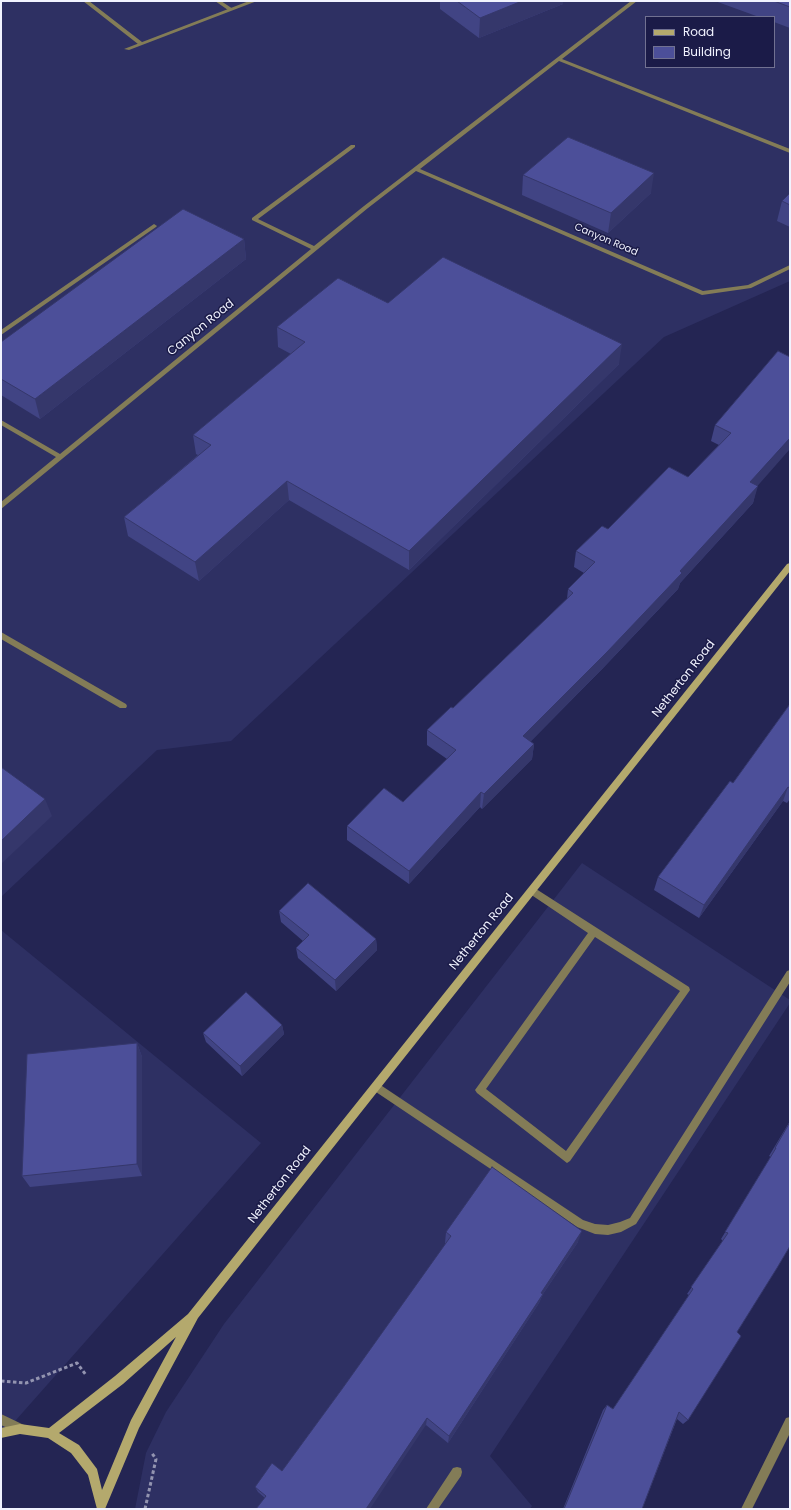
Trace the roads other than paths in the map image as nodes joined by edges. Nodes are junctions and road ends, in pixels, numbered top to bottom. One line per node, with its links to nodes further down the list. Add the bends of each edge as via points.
1 (86, 1): 6 (street)
2 (218, 1): 5 (street)
3 (254, 1): 5 (street)
4 (634, 1): 8 (street, Canyon Road)
5 (230, 9): 6 (street)
6 (140, 43): 7 (street)
7 (127, 49)
8 (558, 59): 10 (street); 11 (street, Canyon Road)
9 (352, 146): 13 (street, via 254,219)
10 (790, 151)
11 (416, 169): 13 (street, Canyon Road); 14 (street, Canyon Road, via 702,293 749,287)
12 (154, 226): 15 (street)
13 (315, 249): 17 (street, Canyon Road)
14 (790, 267)
15 (1, 334)
16 (1, 422): 17 (street)
17 (61, 457): 18 (street, Canyon Road)
18 (1, 506)
19 (790, 566): 22 (main road, Netherton Road)
20 (1, 635): 21 (street)
21 (123, 706)
22 (533, 891): 23 (street); 25 (main road, Netherton Road)
23 (594, 932): 23 (street, via 480,1090 567,1158 686,990)
24 (790, 974): 25 (street, via 633,1221 621,1227 608,1230 580,1224)
25 (376, 1087): 26 (main road, Netherton Road)
26 (194, 1314): 31 (main road, Netherton Road, via 119,1380); 33 (main road, Netherton Road, via 135,1424)
27 (1, 1419): 29 (street)
28 (790, 1422): 35 (street)
29 (20, 1429): 30 (main road); 31 (main road)
30 (1, 1433)
31 (50, 1433): 33 (main road, via 75,1449 93,1474)
32 (457, 1472): 34 (street)
33 (101, 1507)
34 (431, 1509)
35 (746, 1509)

